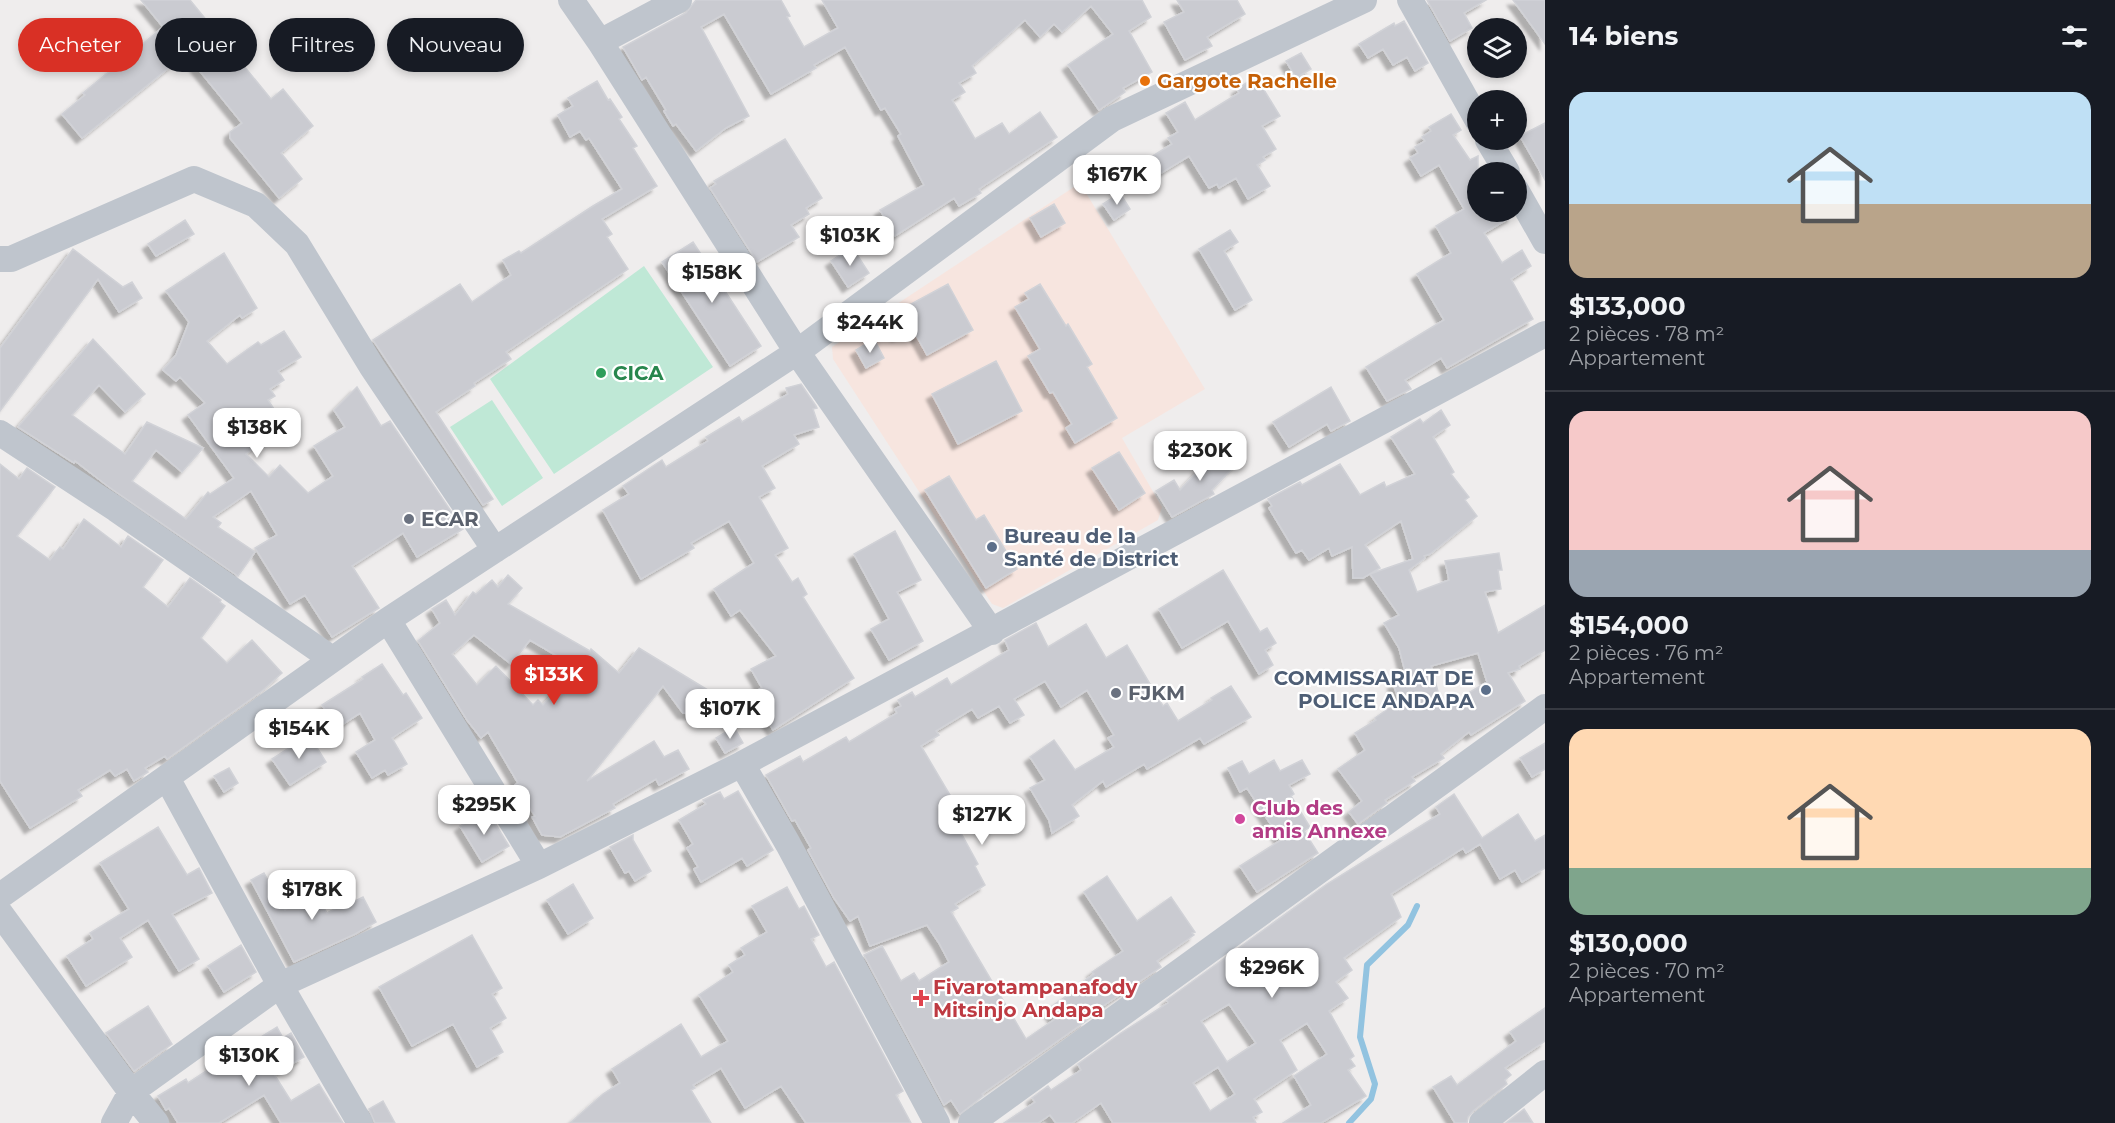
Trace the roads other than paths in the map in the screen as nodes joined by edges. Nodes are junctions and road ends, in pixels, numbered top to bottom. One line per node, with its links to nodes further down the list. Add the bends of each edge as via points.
1 (571, 0): 5 (street)
2 (679, 0): 5 (street)
3 (1364, 0): 11 (street, via 1112,120)
4 (1410, 0): 6 (street)
5 (600, 42): 11 (street)
6 (1467, 101)
7 (1527, 210): 8 (street)
8 (1545, 242)
9 (0, 259): 13 (street, via 11,259 194,179 256,205 297,244 372,367)
10 (1545, 334): 15 (street)
11 (797, 352): 13 (street); 15 (street)
12 (0, 433): 16 (street)
13 (495, 550): 14 (street)
14 (388, 621): 16 (street); 20 (street)
15 (992, 632): 18 (street)
16 (333, 659): 19 (street)
17 (1545, 707): 30 (street)
18 (742, 764): 20 (street); 29 (street)
19 (167, 778): 21 (street); 23 (street)
20 (539, 866): 23 (street)
21 (0, 896)
22 (0, 913): 25 (street)
23 (280, 986): 25 (street); 28 (street)
24 (1545, 1073): 31 (street)
25 (131, 1092): 26 (street); 27 (street)
26 (114, 1123)
27 (156, 1123)
28 (360, 1123)
29 (937, 1123)
30 (971, 1123)
31 (1482, 1123)

